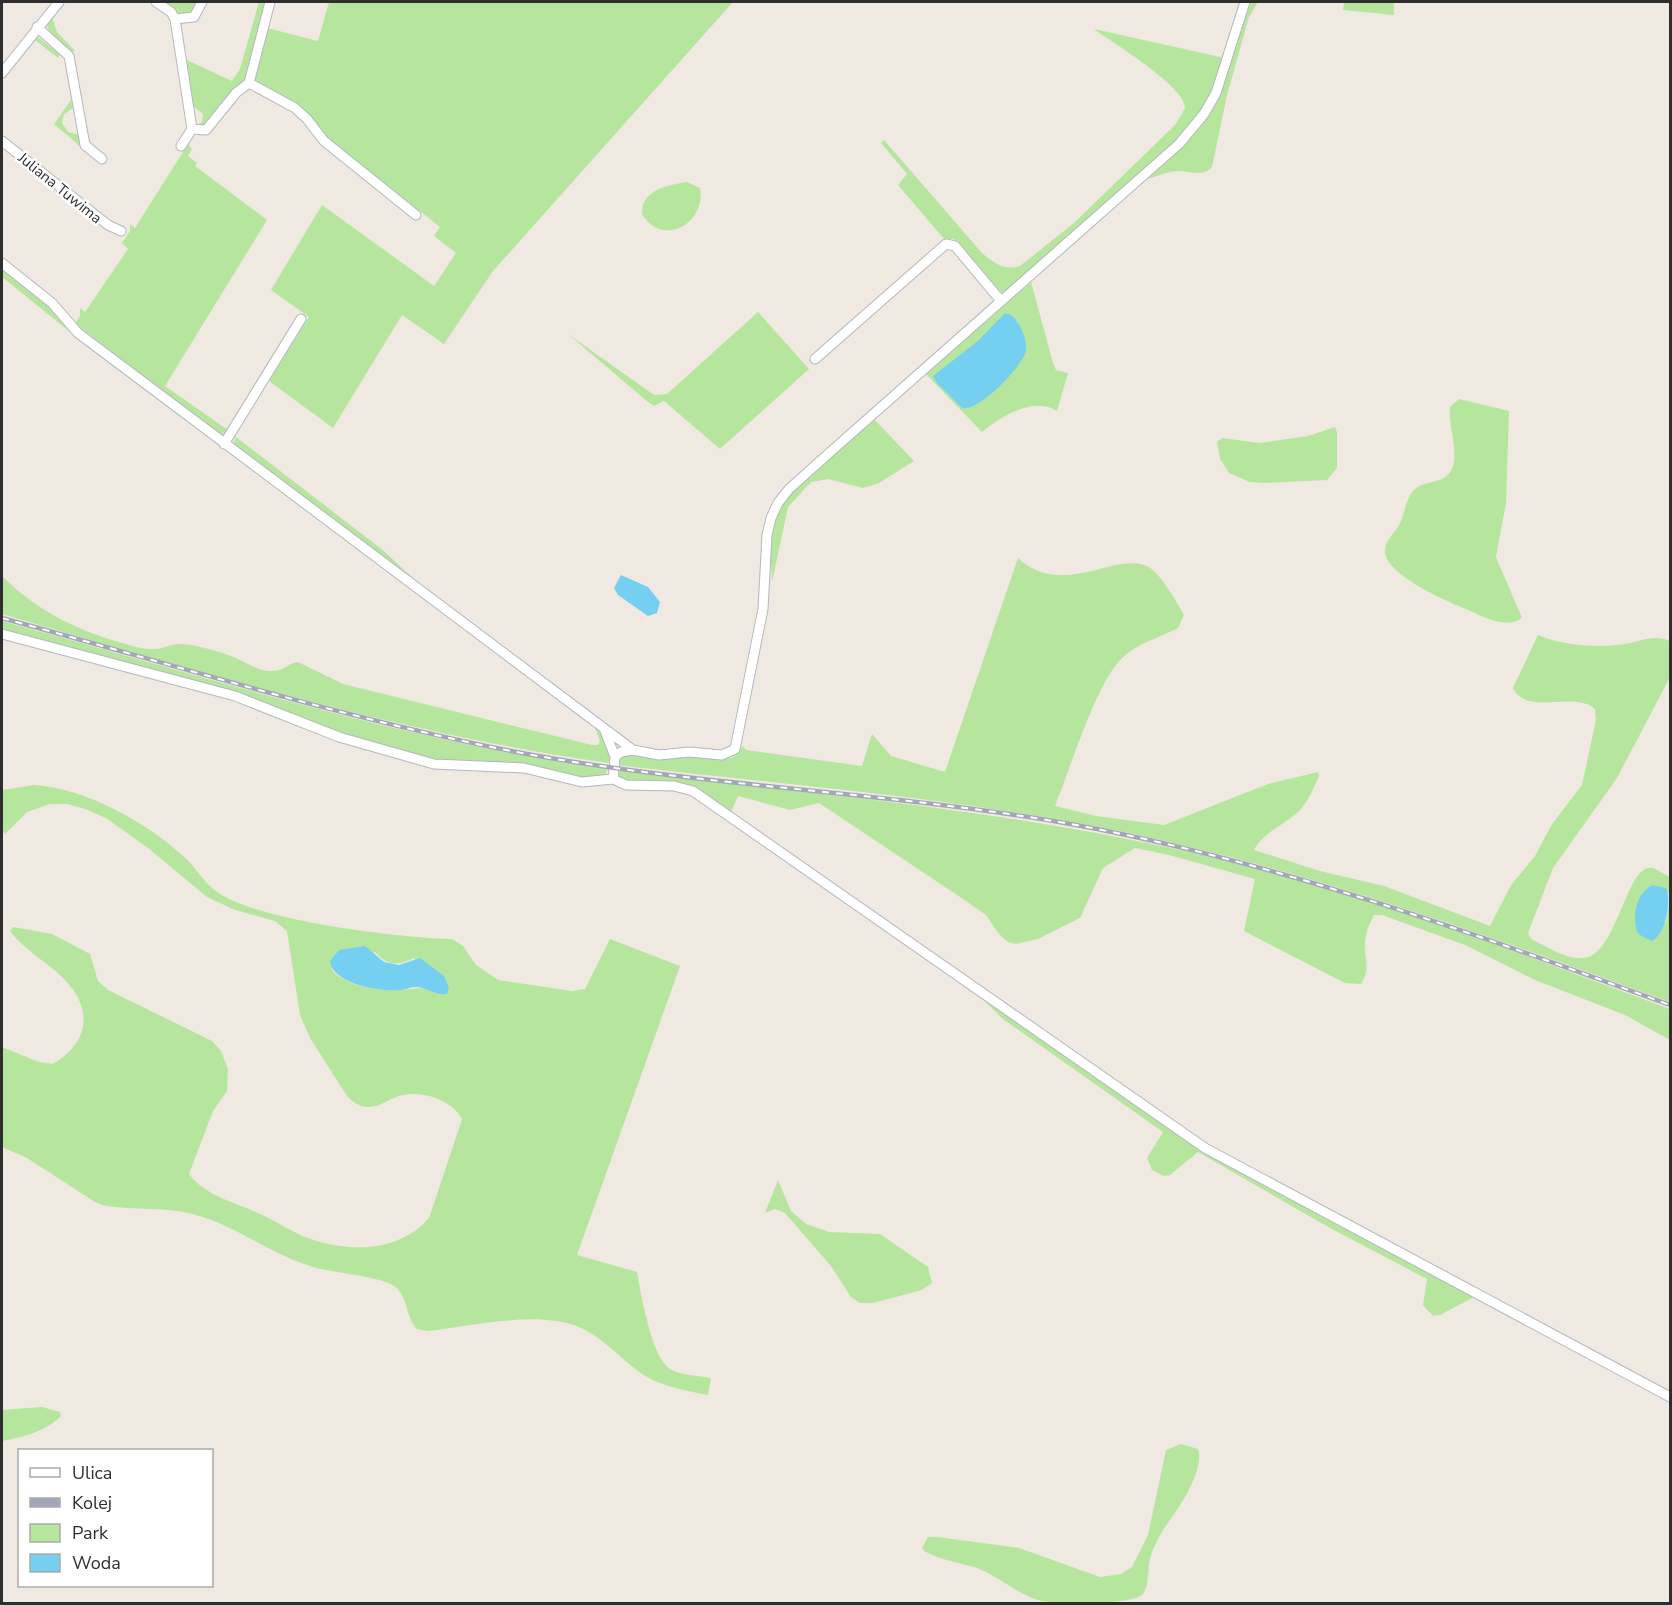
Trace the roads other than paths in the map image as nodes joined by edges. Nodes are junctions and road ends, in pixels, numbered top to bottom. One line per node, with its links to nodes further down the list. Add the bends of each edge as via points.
1 (59, 2): 7 (street)
2 (156, 2): 6 (street)
3 (202, 2): 6 (street, via 194,17)
4 (270, 2): 9 (street)
5 (1245, 2): 17 (street, via 1220,84 1194,127 1149,172)
6 (175, 19): 10 (street)
7 (38, 27): 8 (street); 13 (street, via 69,56 85,145)
8 (2, 73)
9 (249, 83): 10 (street, via 236,93 211,126 203,131); 14 (street, via 308,118 324,141)
10 (192, 129): 12 (street)
11 (2, 141): 15 (street, Juliana Tuwima, via 108,225)
12 (181, 146)
13 (102, 159)
14 (416, 215)
15 (121, 231)
16 (2, 263): 20 (street, via 52,303 78,333)
17 (1001, 301): 19 (street, via 950,243); 23 (street, via 808,471 778,503 769,526 763,609 735,749 722,755)
18 (301, 319): 20 (street)
19 (815, 359)
20 (224, 444): 22 (street)
21 (2, 634): 25 (street, via 235,696 339,737 434,764 539,770 582,782)
22 (604, 731): 23 (street); 24 (street)
23 (633, 750): 24 (street)
24 (615, 757): 25 (street)
25 (613, 779): 26 (street, via 626,785 683,788 701,795 1205,1148)
26 (1671, 1397)

